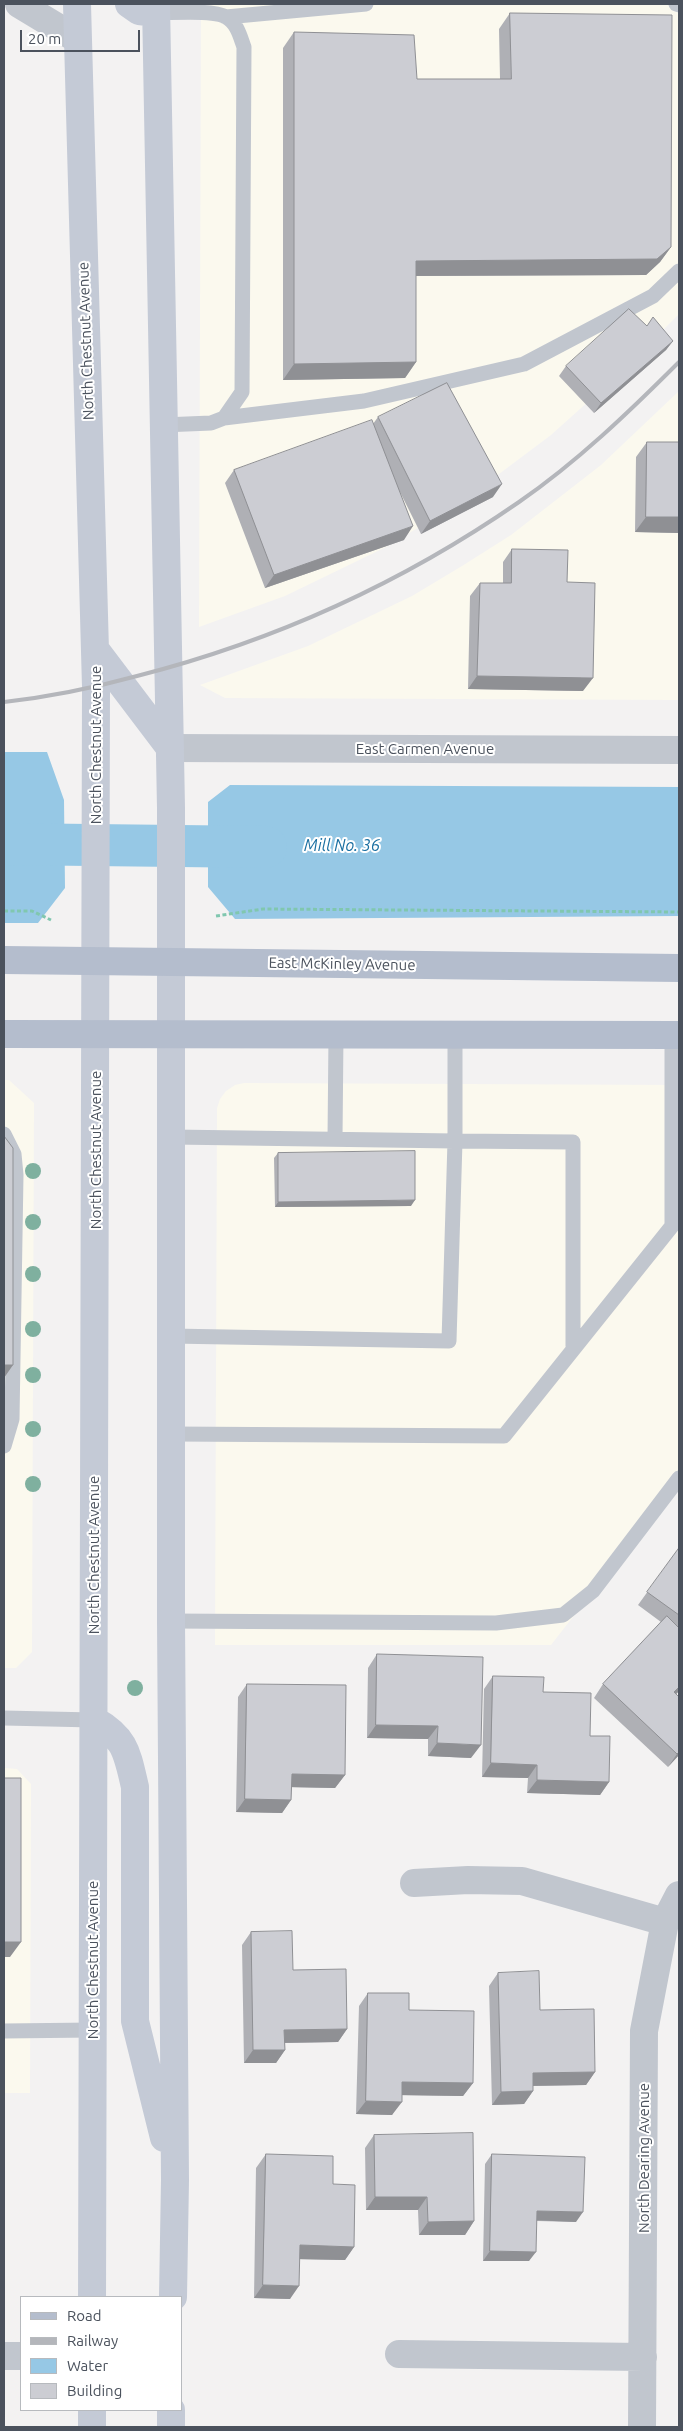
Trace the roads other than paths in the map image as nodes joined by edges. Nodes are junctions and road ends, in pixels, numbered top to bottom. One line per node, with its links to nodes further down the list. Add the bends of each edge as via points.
1 (19, 4): 7 (street)
2 (77, 4): 7 (main road, North Chestnut Avenue)
3 (129, 4): 5 (main road, via 139,11)
4 (366, 4): 6 (lane)
5 (156, 9): 6 (lane); 10 (main road)
6 (226, 17): 9 (lane, via 237,28 244,47 242,392)
7 (77, 40): 11 (main road, North Chestnut Avenue)
8 (679, 272): 9 (lane, via 653,296 524,364 364,400)
9 (224, 418): 10 (lane, via 211,423)
10 (163, 425): 12 (main road)
11 (95, 649): 12 (main road); 15 (main road, North Chestnut Avenue)
12 (170, 748): 13 (street, East Carmen Avenue); 16 (main road)
13 (679, 750)
14 (4, 960): 15 (main road, East McKinley Avenue)
15 (96, 961): 16 (main road, East McKinley Avenue); 20 (main road, North Chestnut Avenue)
16 (171, 962): 17 (main road, East McKinley Avenue); 18 (main road)
17 (679, 968)
18 (172, 1033): 20 (main road); 21 (main road); 25 (main road)
19 (4, 1034): 20 (main road)
20 (96, 1034): 35 (main road, North Chestnut Avenue)
21 (336, 1034): 22 (main road); 26 (lane)
22 (455, 1035): 23 (main road); 27 (lane)
23 (676, 1035): 29 (lane, via 672,1226)
24 (4, 1134): 31 (lane, via 14,1154 16,1176 12,1420)
25 (172, 1137): 26 (lane); 28 (main road)
26 (335, 1139): 27 (lane)
27 (455, 1141): 28 (lane, via 449,1341); 29 (lane, via 573,1142)
28 (171, 1336): 30 (main road)
29 (573, 1346): 30 (lane, via 504,1436)
30 (171, 1434): 33 (main road)
31 (4, 1446)
32 (679, 1478): 33 (lane, via 593,1591 563,1615 496,1623)
33 (171, 1621): 41 (main road)
34 (4, 1718): 35 (lane)
35 (94, 1720): 39 (main road, North Chestnut Avenue); 41 (main road, via 112,1730 127,1753 135,1787 135,2021)
36 (414, 1883): 38 (street, via 522,1881)
37 (679, 1895): 38 (street, North Dearing Avenue)
38 (665, 1922): 47 (street, North Dearing Avenue, via 644,2031)
39 (93, 2030): 40 (lane); 42 (main road, North Chestnut Avenue)
40 (4, 2031)
41 (174, 2180): 43 (main road)
42 (92, 2296)
43 (173, 2296)
44 (399, 2354): 47 (street)
45 (4, 2356): 46 (street)
46 (20, 2356)
47 (642, 2357): 52 (street, North Dearing Avenue)
48 (92, 2411): 50 (main road)
49 (171, 2411): 51 (main road)
50 (92, 2427)
51 (171, 2427)
52 (642, 2427)

